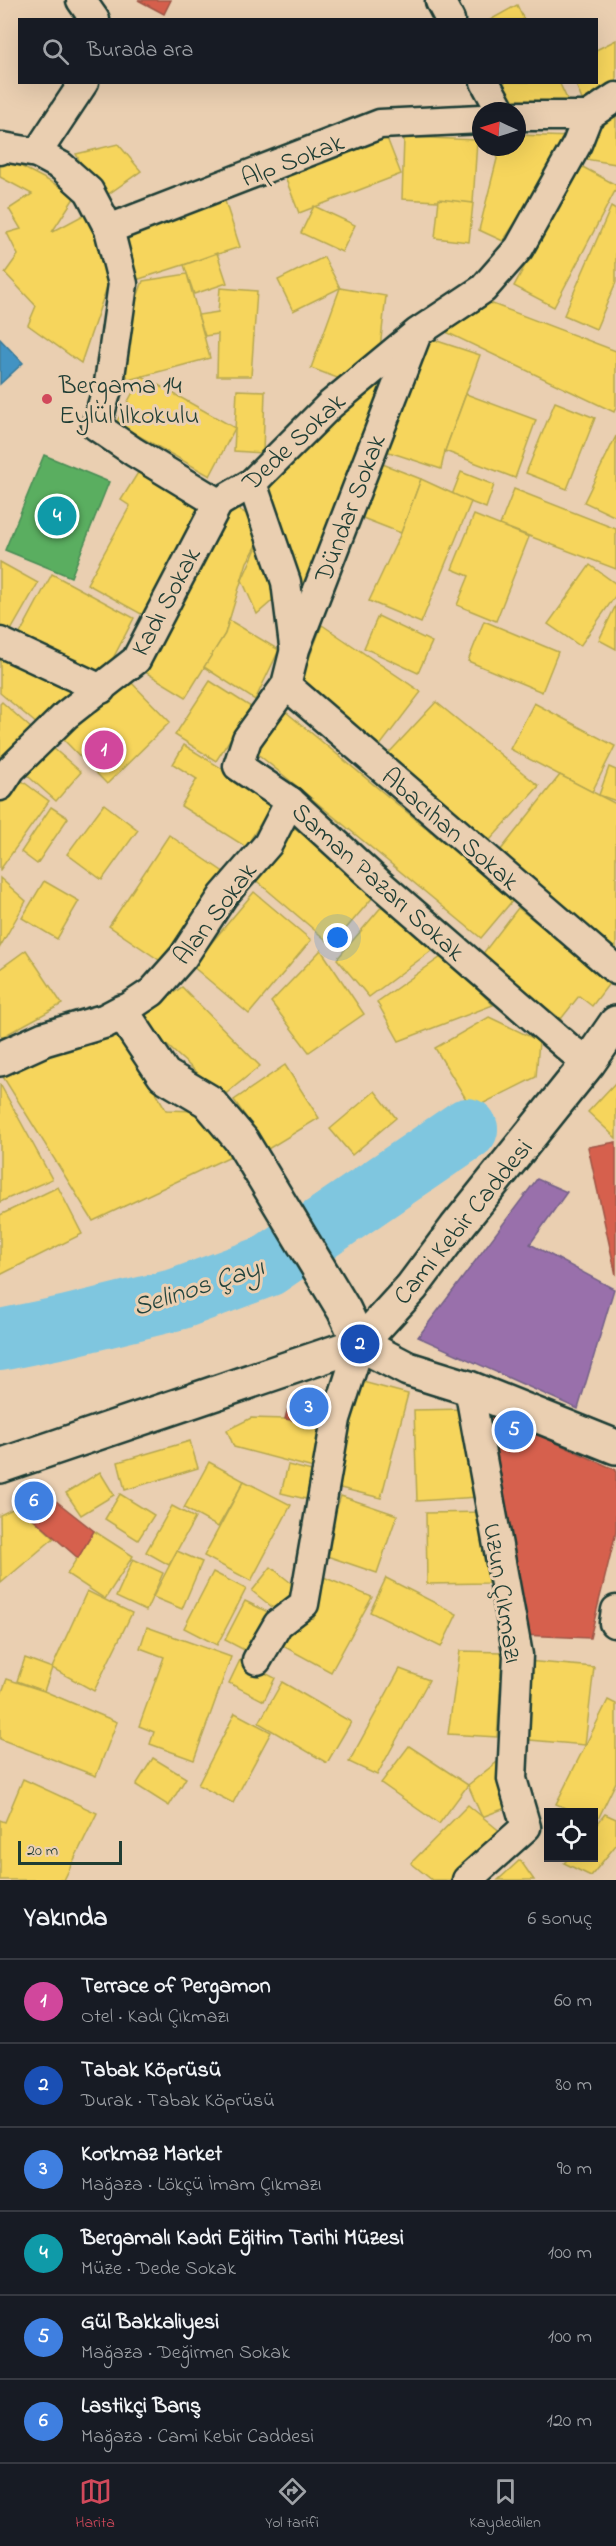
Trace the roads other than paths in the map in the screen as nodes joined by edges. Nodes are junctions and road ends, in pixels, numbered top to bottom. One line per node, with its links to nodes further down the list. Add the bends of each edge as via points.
1 (81, 0): 2 (street)
2 (94, 18)
3 (83, 84): 11 (street)
4 (486, 84): 6 (street)
5 (616, 97): 8 (street)
6 (496, 102)
7 (526, 116): 8 (street)
8 (588, 116): 13 (street, Dede Sokak, via 577,144 519,248 483,290)
9 (472, 119): 12 (street, Alp Sokak, via 380,124)
10 (0, 150): 11 (street, Dede Sokak, via 3,147)
11 (37, 153): 12 (street, Dede Sokak, via 61,166 89,190)
12 (109, 230): 15 (street, Dede Sokak, via 123,284 109,383 96,426)
13 (417, 333): 14 (street, Dede Sokak, via 330,405); 17 (street, Dündar Sokak)
14 (252, 483): 15 (street, Dede Sokak); 17 (street, via 286,582)
15 (218, 503): 19 (street, Kadı Sokak, via 136,660)
16 (0, 642): 19 (street)
17 (295, 649): 18 (street, Dündar Sokak)
18 (286, 685): 21 (street, Saman Pazarı Sokak, via 247,739 238,766); 22 (street, Abacıhan Sokak)
19 (101, 689): 20 (street, Kadı Sokak, via 58,723 11,769)
20 (0, 786)
21 (290, 801): 23 (street, Alan Sokak, via 268,844 223,896 183,957 152,992); 26 (street, Saman Pazarı Sokak, via 389,892)
22 (616, 970)
23 (122, 1012): 25 (main road); 27 (main road, via 164,1075 208,1101 251,1155 344,1310)
24 (616, 1023): 26 (main road, Cami Kebir Caddesi)
25 (0, 1059)
26 (589, 1062): 27 (main road, Cami Kebir Caddesi, via 412,1287)
27 (360, 1344): 28 (main road, via 408,1369); 30 (main road, Cami Kebir Caddesi); 31 (street, via 336,1419 304,1604 278,1624)
28 (469, 1388): 29 (main road); 32 (street, Uzun Çıkmazı, via 518,1656 512,1779 526,1827)
29 (616, 1447)
30 (0, 1466)
31 (257, 1660)
32 (467, 1880)

